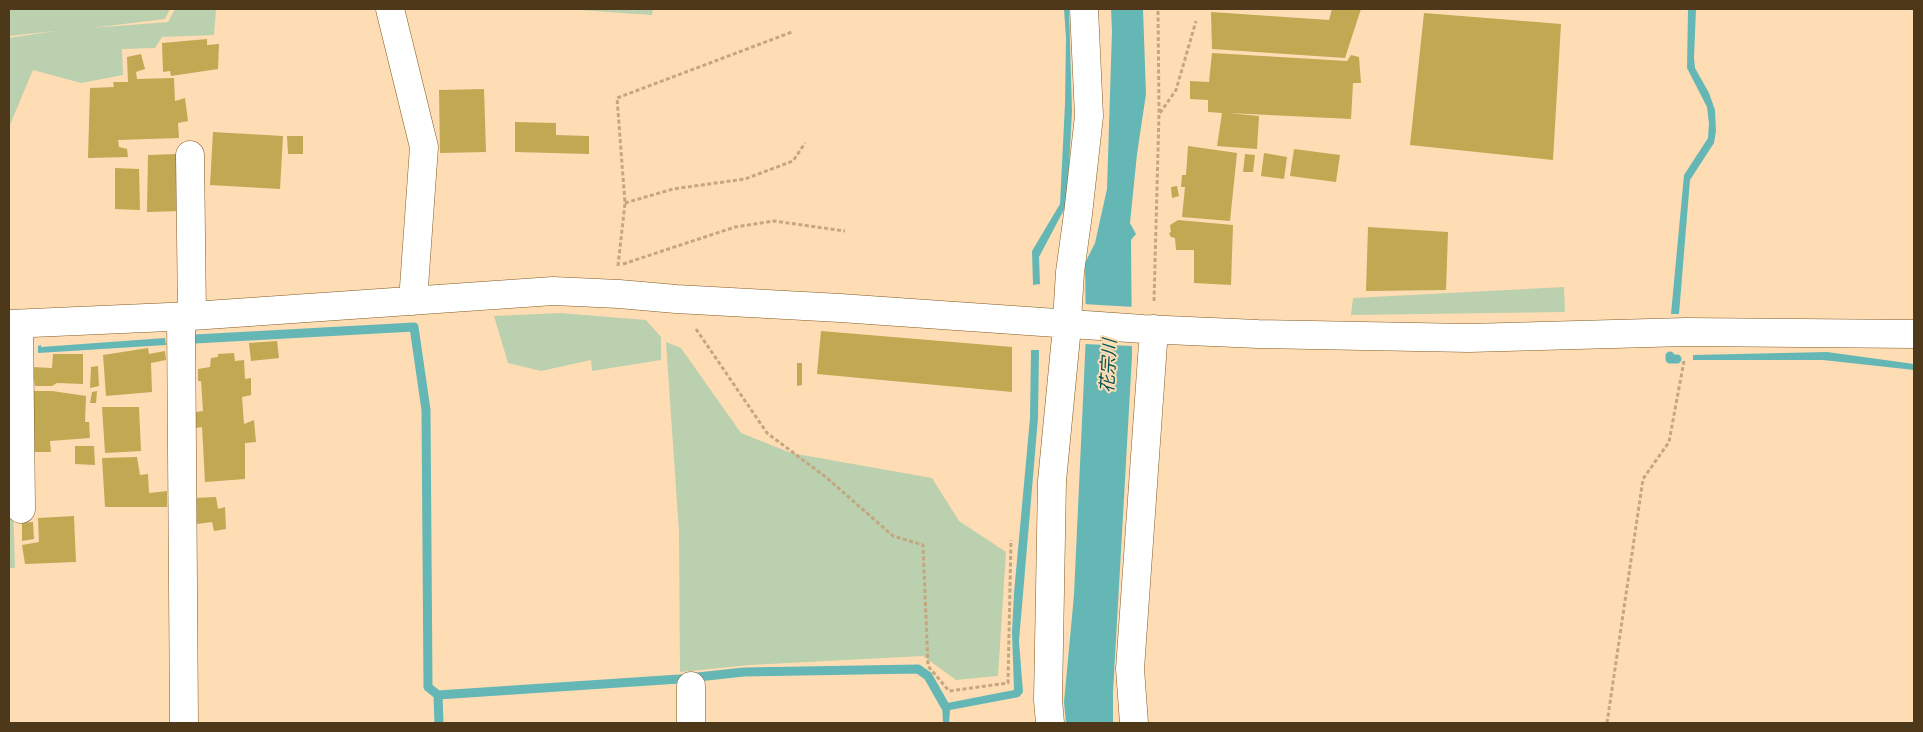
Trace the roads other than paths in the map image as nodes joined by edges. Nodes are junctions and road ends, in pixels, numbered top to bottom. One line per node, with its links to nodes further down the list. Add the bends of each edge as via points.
1 (390, 9): 4 (street, via 424,147)
2 (1084, 9): 6 (street, via 1089,116 1070,272)
3 (190, 154): 5 (street)
4 (413, 301): 5 (street); 6 (street, via 553,291)
5 (186, 316): 7 (street); 12 (street)
6 (1070, 323): 8 (street); 14 (street, via 1052,481)
7 (14, 324): 10 (street)
8 (1148, 329): 9 (street, via 1468,338 1686,332); 15 (street, via 1130,670)
9 (1914, 334)
10 (21, 509)
11 (691, 686): 13 (street)
12 (184, 723)
13 (691, 723)
14 (1050, 723)
15 (1134, 723)

